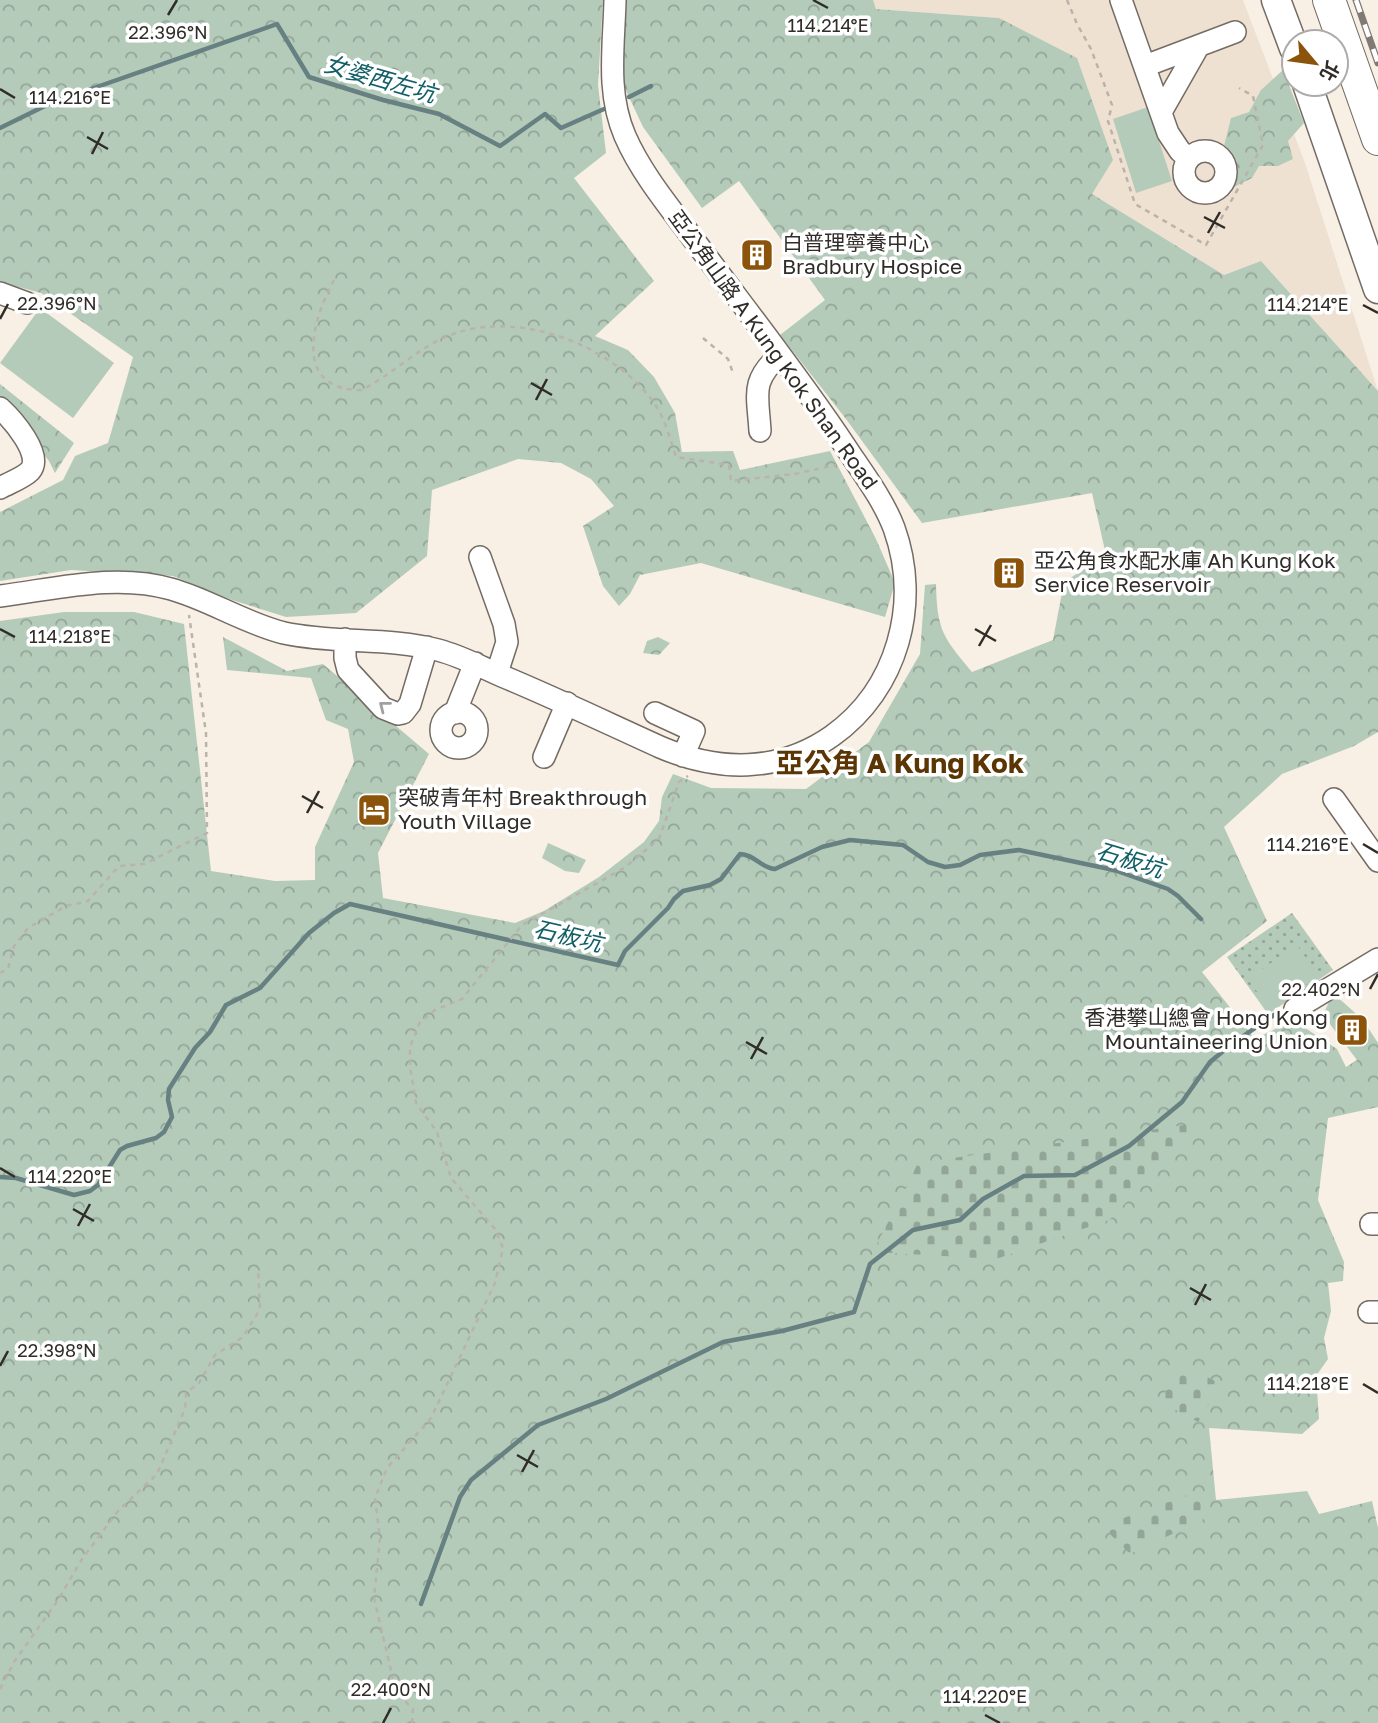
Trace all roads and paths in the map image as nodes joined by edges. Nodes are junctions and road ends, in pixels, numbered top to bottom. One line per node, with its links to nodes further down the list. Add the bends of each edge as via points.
1 (615, 0): 18 (street, 亞公角山路 A Kung Kok Shan Road, via 611,83 625,135 654,186)
2 (1121, 0): 8 (street)
3 (1276, 0): 5 (main road)
4 (1329, 0): 11 (highway)
5 (1286, 28)
6 (1235, 32): 7 (street)
7 (1198, 47): 8 (street); 10 (street)
8 (1145, 66): 10 (street)
9 (1312, 98): 14 (main road)
10 (1161, 112): 12 (street, via 1168,133)
11 (1378, 139)
12 (1188, 158)
13 (334, 280): 24 (path, via 316,323 314,364 325,380 337,387 361,390 449,336 517,327 581,343 601,355 639,385 655,405 676,457 729,465 731,481)
14 (1378, 289)
15 (0, 293): 16 (street)
16 (27, 303)
17 (703, 338): 19 (path, via 728,359)
18 (780, 355): 22 (street, via 760,376); 38 (street, 亞公角山路 A Kung Kok Shan Road, via 832,426 893,526 903,559 904,620 887,672 871,698 832,736 782,761)
19 (733, 373)
20 (0, 408): 23 (street)
21 (0, 430): 23 (street)
22 (760, 431)
23 (34, 453): 25 (street, via 30,471)
24 (843, 464)
25 (0, 488)
26 (480, 557): 32 (street, via 507,642)
27 (186, 594): 28 (street, 亞公角山路 A Kung Kok Shan Road, via 122,582); 29 (street, 亞公角山路 A Kung Kok Shan Road, via 278,631); 42 (path, via 206,733 207,833 144,864 119,866 88,901 66,906 28,928 14,946 8,970)
28 (0, 596)
29 (345, 639): 30 (street, 亞公角山路 A Kung Kok Shan Road); 30 (street, one-way to 29, via 410,704 398,714 383,708 348,670)
30 (428, 647): 31 (street, 亞公角山路 A Kung Kok Shan Road)
31 (475, 663): 32 (street, 亞公角山路 A Kung Kok Shan Road); 34 (street)
32 (497, 673): 33 (street, 亞公角山路 A Kung Kok Shan Road)
33 (567, 703): 36 (street, 亞公角山路 A Kung Kok Shan Road); 37 (street)
34 (455, 713)
35 (655, 713): 36 (street, via 694,731)
36 (683, 756): 38 (street, 亞公角山路 A Kung Kok Shan Road)
37 (544, 757)
38 (708, 763): 46 (path, via 679,782 659,839 624,868 522,925 462,999 421,1022 410,1047 416,1103 436,1132 451,1178 495,1229 503,1248 495,1283 431,1418 387,1468 375,1498 380,1538 374,1598 397,1692 413,1709)
39 (1334, 799): 40 (street)
40 (1376, 855)
41 (1378, 959): 43 (street)
42 (0, 973)
43 (1295, 1009)
44 (258, 1268): 45 (path, via 260,1309 243,1337 215,1355 199,1383 186,1393 185,1409 157,1475 118,1511 82,1559)
45 (0, 1689)
46 (412, 1723)

